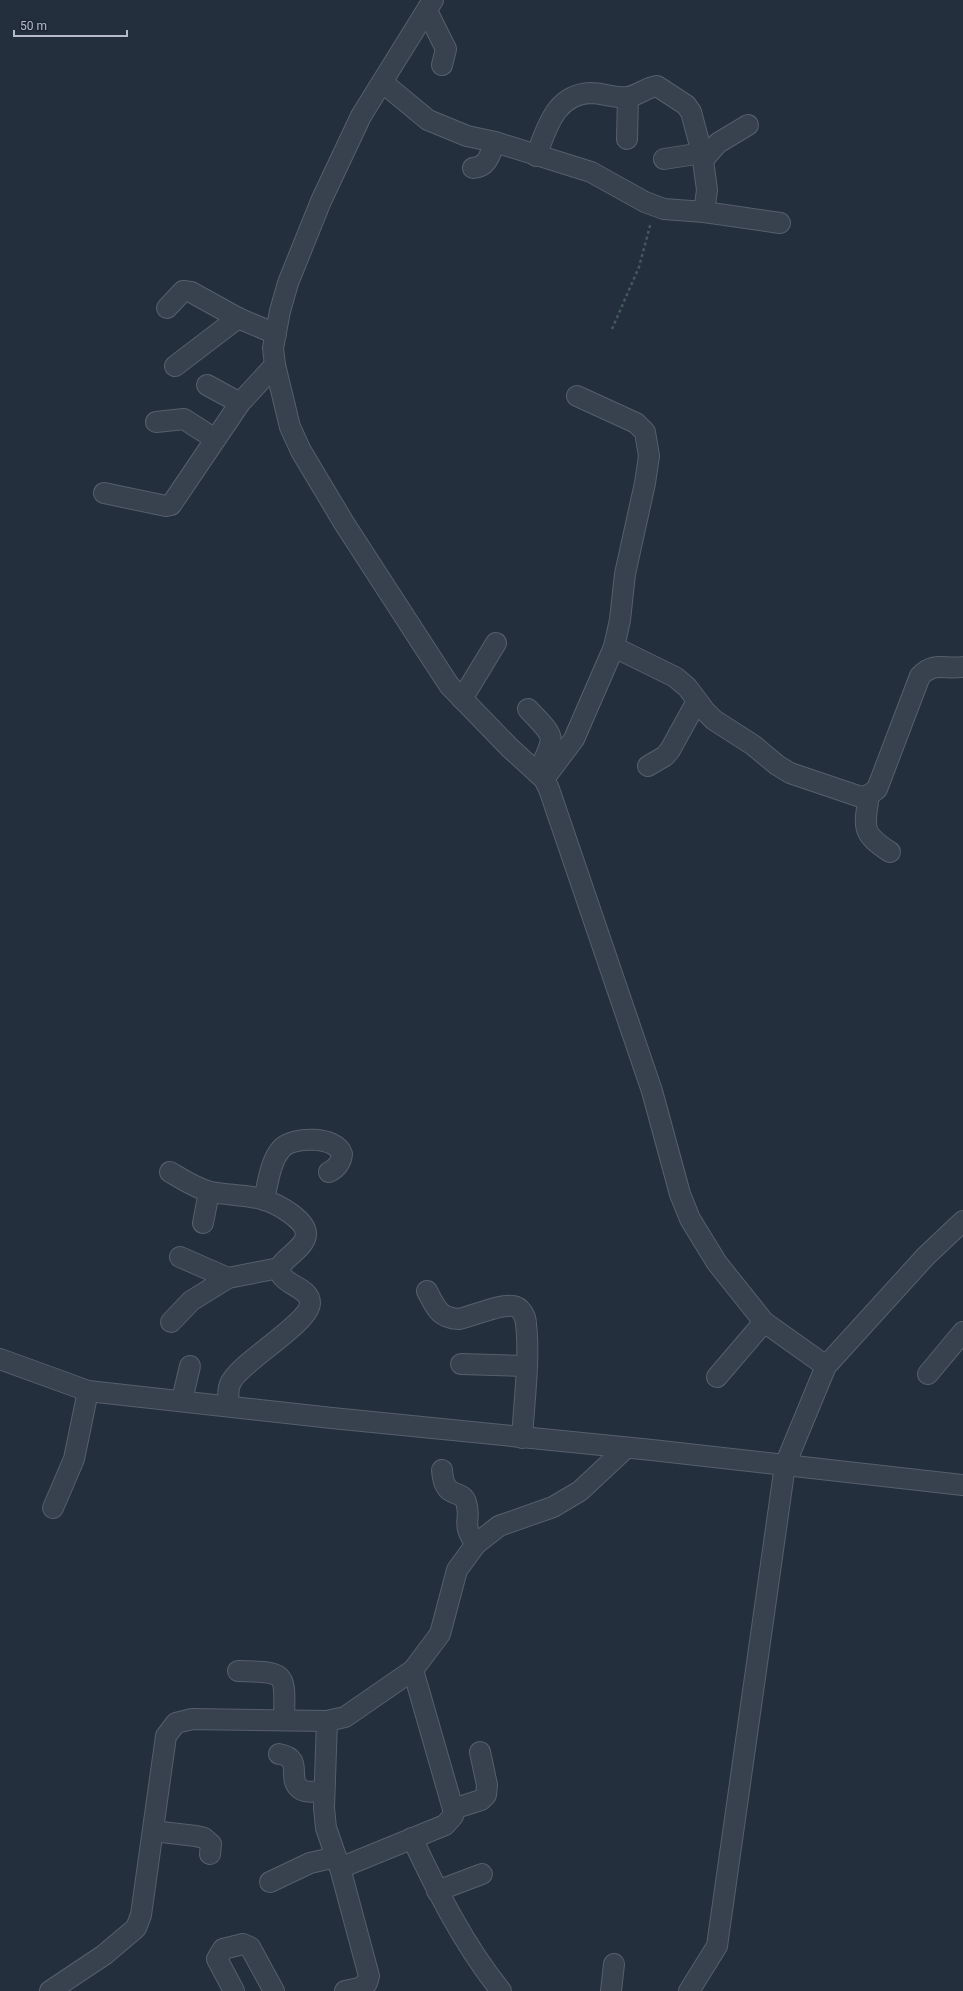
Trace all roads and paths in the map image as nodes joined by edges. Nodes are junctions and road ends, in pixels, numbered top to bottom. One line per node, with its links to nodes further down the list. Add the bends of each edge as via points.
1 (430, 6): 2 (street, via 446,50); 3 (street)
2 (442, 65)
3 (382, 82): 7 (street, via 428,120 467,136); 18 (street, via 361,116 321,201 288,283)
4 (628, 97): 6 (street); 8 (street, via 592,93 582,94 563,103 552,115); 9 (street, via 657,86 686,105 691,112)
5 (748, 125): 9 (street, via 718,143)
6 (627, 139)
7 (495, 142): 8 (street); 11 (street, via 482,167)
8 (536, 156): 12 (street, via 591,172)
9 (703, 156): 10 (street); 13 (street, via 707,190)
10 (664, 159)
11 (473, 168)
12 (655, 206): 13 (street, via 676,211); 17 (path, via 639,267)
13 (704, 212): 14 (street)
14 (780, 223)
15 (167, 308): 16 (street, via 184,291 191,292)
16 (238, 318): 18 (street); 20 (street)
17 (612, 329)
18 (276, 334): 19 (street, via 273,348)
19 (275, 365): 23 (street); 30 (street, via 290,427 301,451 417,636 449,685)
20 (175, 366)
21 (207, 385): 23 (street)
22 (577, 396): 28 (street, via 636,423 645,432 648,442 649,456 645,483 625,574 620,620)
23 (240, 403): 25 (street)
24 (156, 422): 25 (street, via 184,419)
25 (215, 439): 26 (street, via 171,506)
26 (104, 493)
27 (496, 643): 30 (street)
28 (614, 646): 31 (street, via 674,677 687,687); 34 (street, via 574,739)
29 (963, 667): 35 (street, via 954,669 936,666 926,669 920,676 878,789)
30 (462, 699): 34 (street)
31 (697, 701): 33 (street, via 670,750); 35 (street, via 714,720 753,744 790,773 861,796)
32 (528, 709): 34 (street, via 551,736)
33 (648, 766)
34 (541, 776): 48 (street, via 549,789 652,1091 682,1200 690,1219 717,1263)
35 (869, 795): 36 (street, via 865,822 867,830 874,841)
36 (890, 852)
37 (170, 1172): 39 (street)
38 (329, 1172): 40 (street, via 342,1160 338,1146 323,1140 291,1142 282,1148 271,1169)
39 (209, 1192): 40 (street); 42 (street)
40 (264, 1200): 44 (street, via 298,1218 305,1227 306,1238)
41 (963, 1221): 54 (street, via 926,1256)
42 (203, 1223)
43 (180, 1257): 45 (street)
44 (279, 1268): 45 (street); 59 (street, via 282,1276 307,1294 310,1301 309,1310 232,1379 228,1390)
45 (228, 1278): 47 (street, via 191,1301)
46 (427, 1291): 53 (street, via 443,1316 452,1319 505,1306 520,1309 526,1324)
47 (171, 1322)
48 (764, 1322): 54 (street); 56 (street)
49 (963, 1332): 55 (street)
50 (0, 1359): 57 (street)
51 (461, 1364): 53 (street)
52 (190, 1366): 58 (street)
53 (526, 1366): 60 (street)
54 (826, 1366): 62 (street)
55 (928, 1374)
56 (717, 1377)
57 (88, 1391): 58 (street); 65 (street, via 74,1459)
58 (182, 1400): 59 (street)
59 (228, 1405): 60 (street)
60 (522, 1438): 61 (street)
61 (626, 1448): 62 (street); 66 (street, via 580,1491 553,1507 499,1526)
62 (785, 1465): 64 (street); 89 (street, via 717,1946)
63 (442, 1470): 66 (street, via 446,1488 461,1496 466,1502 466,1529)
64 (963, 1485)
65 (53, 1508)
66 (476, 1544): 67 (street, via 457,1570 440,1634)
67 (413, 1670): 70 (street, via 345,1717); 74 (street)
68 (238, 1671): 69 (street, via 272,1671 280,1677 284,1686)
69 (284, 1720): 70 (street); 75 (street, via 192,1719 176,1723 166,1736)
70 (327, 1721): 73 (street)
71 (480, 1752): 74 (street, via 487,1786 486,1795 481,1800)
72 (279, 1754): 73 (street, via 286,1755 292,1760 300,1789)
73 (324, 1791): 78 (street, via 326,1828)
74 (453, 1809): 76 (street, via 453,1816 445,1826)
75 (153, 1831): 77 (street, via 204,1838 211,1844); 83 (street, via 141,1914 136,1928 104,1955)
76 (412, 1838): 78 (street); 81 (street)
77 (210, 1854)
78 (338, 1862): 80 (street, via 310,1863); 86 (street, via 369,1976 367,1983 359,1988)
79 (482, 1874): 81 (street)
80 (270, 1882)
81 (437, 1891): 87 (street, via 485,1971)
82 (614, 1964): 88 (street)
83 (50, 1991)
84 (234, 1991): 85 (street, via 217,1959 223,1950 243,1944 250,1947)
85 (274, 1991)
86 (345, 1991)
87 (501, 1991)
88 (611, 1991)
89 (689, 1991)

